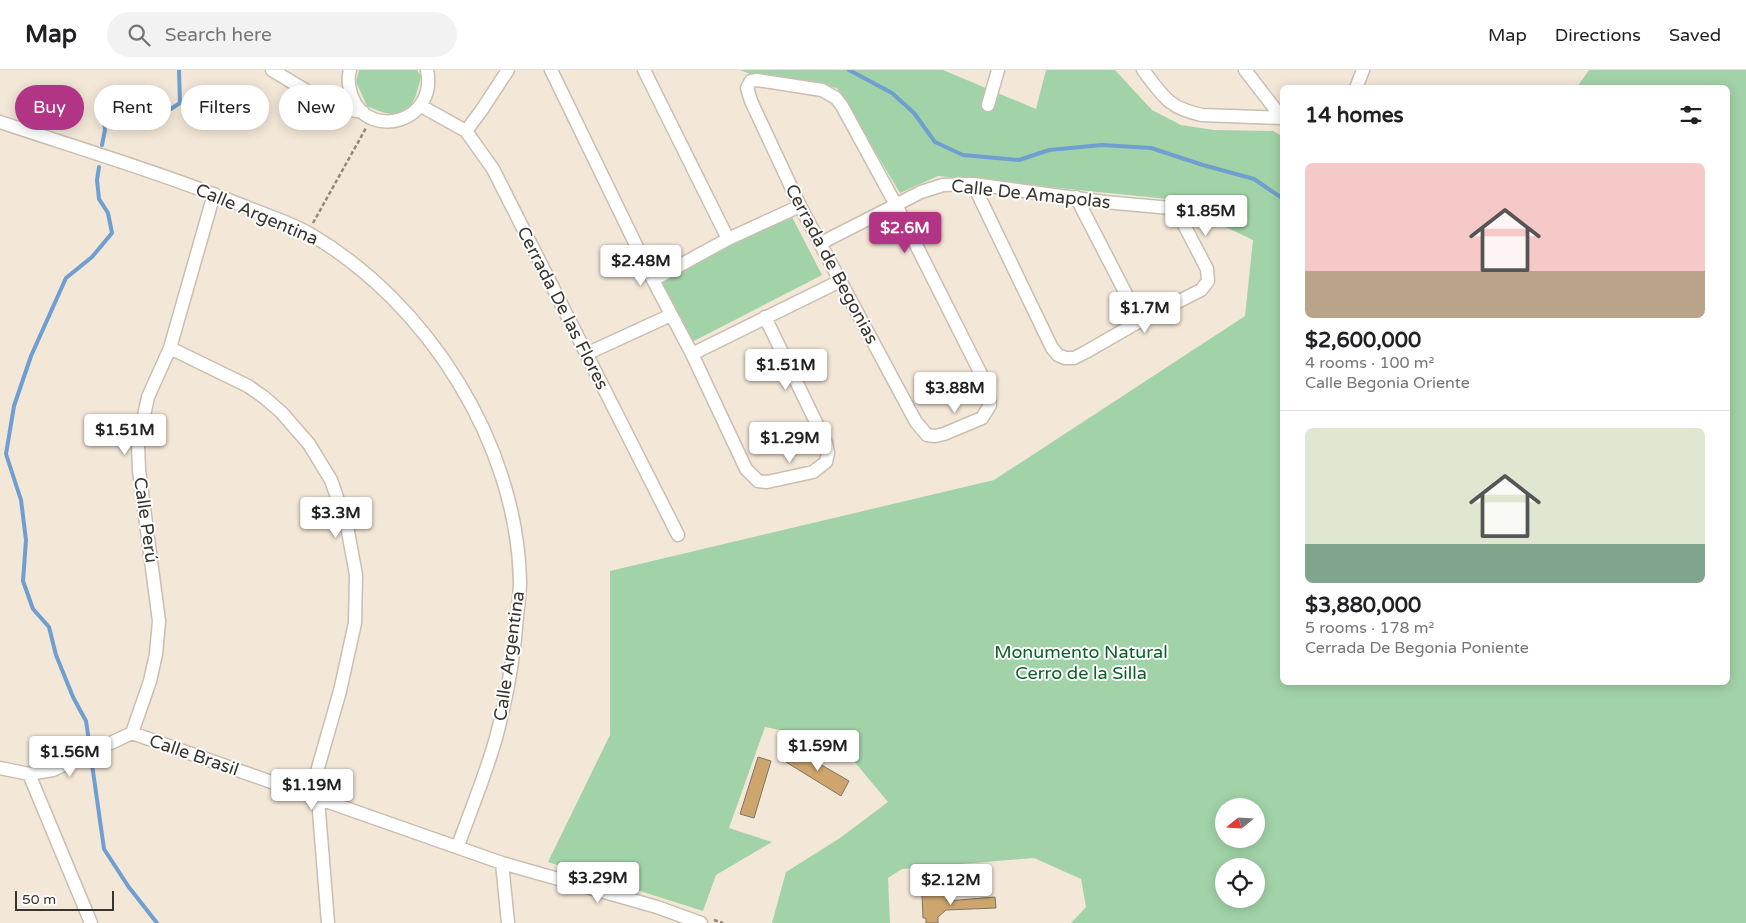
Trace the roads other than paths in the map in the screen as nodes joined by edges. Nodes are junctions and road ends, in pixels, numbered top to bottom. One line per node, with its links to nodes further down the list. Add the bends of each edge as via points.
1 (272, 70): 12 (street, via 339,108)
2 (350, 70): 12 (street, via 349,88 354,101)
3 (427, 70): 11 (street, via 427,94)
4 (508, 70): 16 (street)
5 (551, 70): 24 (street)
6 (644, 70): 22 (street)
7 (998, 70): 10 (street)
8 (1143, 70): 14 (street, via 1167,100 1178,108 1202,115)
9 (1245, 70): 13 (street)
10 (988, 105)
11 (421, 106): 12 (street, via 413,114 398,120 382,121); 16 (street, Cerrada De las Flores)
12 (367, 115)
13 (1280, 115)
14 (1280, 118)
15 (0, 122): 18 (street, Calle Argentina)
16 (466, 131): 30 (street, Cerrada De las Flores, via 493,169)
17 (973, 184): 19 (street, Calle De Amapolas); 20 (street, Calle De Amapolas, via 944,185); 28 (street, via 1058,355 1074,358)
18 (214, 194): 29 (street, Calle Perú); 37 (street, Calle Argentina, via 308,232 388,292 424,333 453,374 480,421 499,467 510,499 517,544 520,582 516,637 497,735)
19 (1076, 198): 28 (street); 28 (street, Calle De Amapolas, via 1170,208 1180,217 1203,260 1208,281 1201,290)
20 (896, 205): 21 (street, Cerrada de Begonias, via 842,106 829,93 752,81 747,88 751,101); 23 (street, Calle De Amapolas); 25 (street, Cerrada de Begonias, via 987,386 990,405 982,418 944,434 927,435 916,422)
21 (800, 206): 22 (street); 23 (street, Cerrada de Begonias)
22 (728, 239): 24 (street)
23 (821, 243): 25 (street, Cerrada de Begonias)
24 (653, 280): 26 (street)
25 (840, 281): 27 (street)
26 (670, 315): 30 (street); 31 (street)
27 (765, 317): 31 (street); 31 (street, via 826,443 826,462 813,472 766,482 752,476)
28 (1140, 321)
29 (170, 348): 33 (street, Calle Perú, via 148,397 138,444 159,621 154,663); 36 (street, via 248,386 282,413 309,444 331,480 347,526 356,575 355,623)
30 (586, 354): 32 (street, Cerrada De las Flores)
31 (692, 354)
32 (678, 536)
33 (132, 733): 35 (street, Calle Brasil, via 53,770); 36 (street, Calle Brasil)
34 (0, 768): 35 (street, Calle Brasil)
35 (29, 774): 39 (street)
36 (314, 797): 37 (street, Calle Brasil); 40 (street)
37 (458, 846): 38 (street, Calle Brasil)
38 (502, 863): 41 (street); 42 (street, Calle Brasil)
39 (91, 923)
40 (328, 923)
41 (508, 923)
42 (701, 923)

